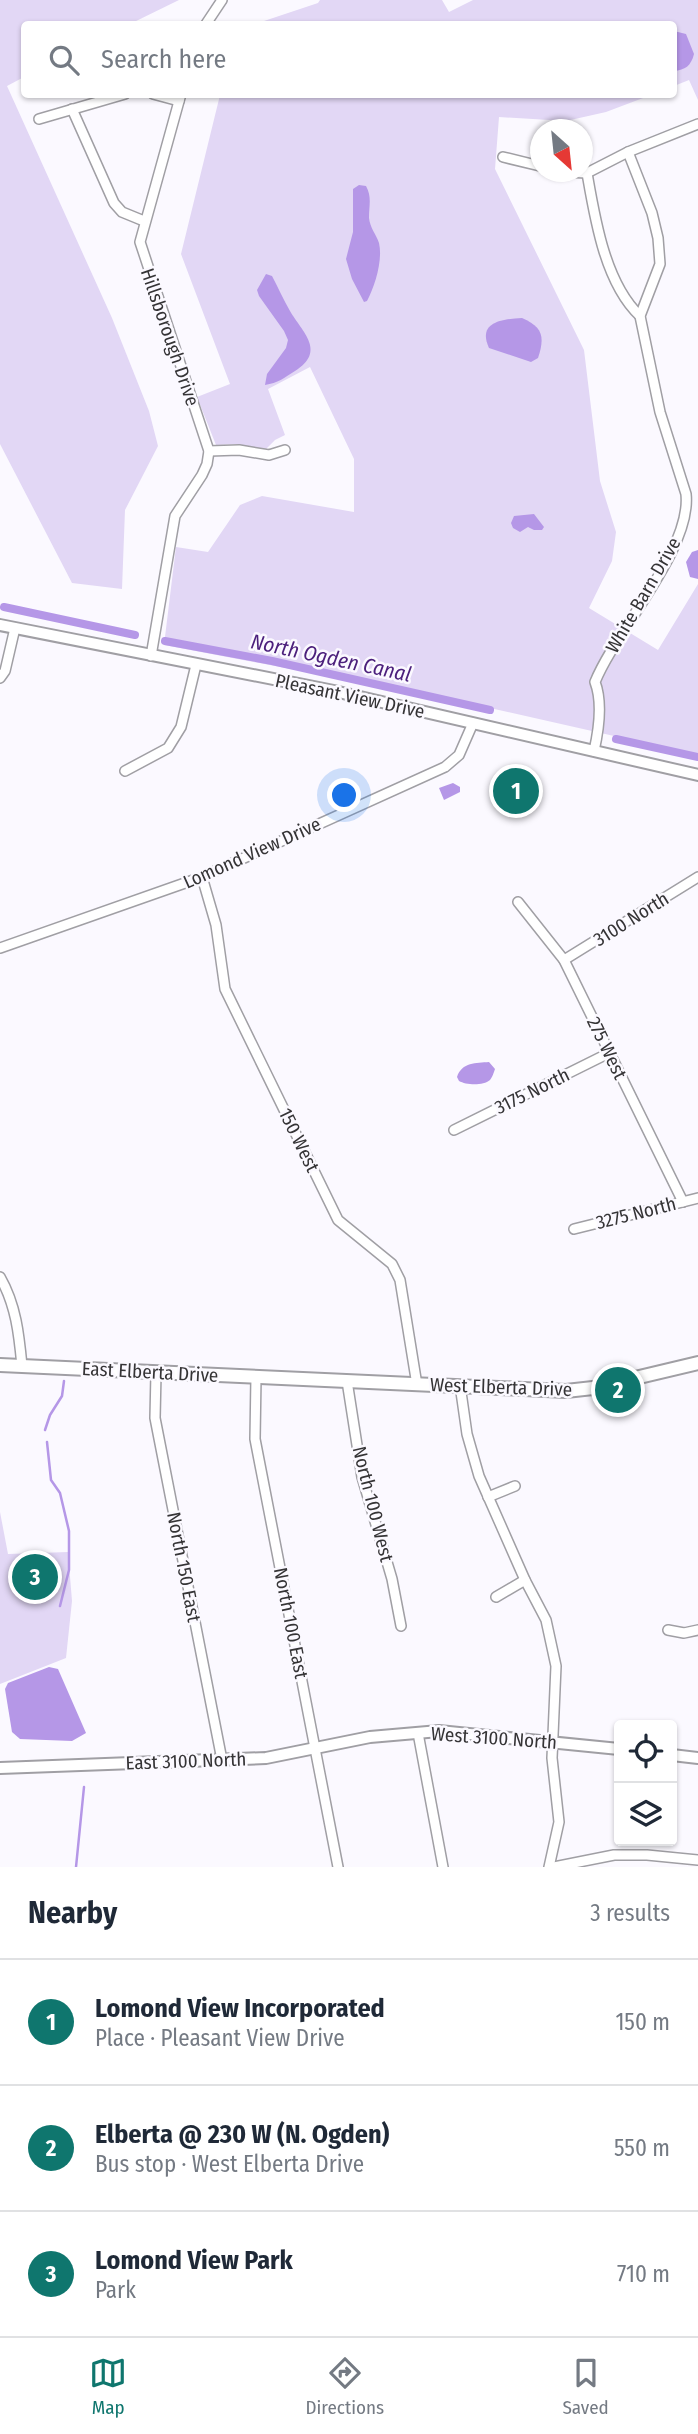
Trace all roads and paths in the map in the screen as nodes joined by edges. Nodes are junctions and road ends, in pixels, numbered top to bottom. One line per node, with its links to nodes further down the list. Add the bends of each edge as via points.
1 (222, 0): 2 (street)
2 (208, 21)
3 (111, 98): 5 (street)
4 (180, 98): 13 (street, Hillsborough Drive)
5 (72, 109): 6 (street); 13 (street, via 114,203 122,212)
6 (39, 118)
7 (698, 124): 8 (street)
8 (628, 152): 11 (street); 14 (street, via 652,213 660,264)
9 (503, 158): 10 (street)
10 (530, 164)
11 (593, 170)
12 (589, 182): 14 (street, White Barn Drive, via 599,239 627,304)
13 (144, 221): 16 (street, Hillsborough Drive, via 143,257)
14 (640, 316): 23 (street, White Barn Drive, via 660,412 687,506 679,536 595,682 599,723)
15 (285, 450): 16 (street, via 269,456)
16 (209, 451): 19 (street, via 202,475 175,516)
17 (0, 625): 18 (street, Pleasant View Drive)
18 (15, 628): 19 (street, Pleasant View Drive); 21 (street)
19 (151, 656): 20 (street, Pleasant View Drive)
20 (196, 665): 22 (street, Pleasant View Drive); 24 (street, via 181,727 168,748)
21 (0, 678)
22 (473, 723): 23 (street, Pleasant View Drive); 26 (street, Lomond View Drive, via 459,755 445,767)
23 (594, 751): 25 (street, Pleasant View Drive)
24 (125, 771)
25 (698, 775)
26 (201, 877): 29 (street, Lomond View Drive); 44 (street, 150 West, via 216,925 225,989 338,1220 392,1264 400,1280)
27 (698, 877): 30 (street, 3100 North)
28 (518, 902): 30 (street, 275 West)
29 (0, 948)
30 (564, 960): 31 (street, 275 West)
31 (609, 1053): 32 (street, 3175 North); 34 (street, 275 West)
32 (454, 1130)
33 (698, 1198): 34 (street, 3275 North)
34 (683, 1202): 35 (street, 3275 North)
35 (574, 1228)
36 (0, 1277): 39 (street, via 13,1305)
37 (698, 1363): 45 (main road, West Elberta Drive, via 566,1391)
38 (0, 1365): 39 (main road, East Elberta Drive)
39 (22, 1366): 40 (main road, East Elberta Drive)
40 (156, 1373): 41 (main road, East Elberta Drive); 60 (street, North 150 East, via 155,1418)
41 (256, 1377): 42 (main road, East Elberta Drive); 57 (street, North 100 East, via 255,1439)
42 (300, 1379): 43 (main road, West Elberta Drive)
43 (347, 1381): 44 (main road, West Elberta Drive); 50 (street, North 100 West, via 362,1476)
44 (417, 1385): 45 (main road, West Elberta Drive)
45 (460, 1385): 47 (street, via 467,1434)
46 (514, 1486): 47 (street)
47 (488, 1497): 48 (street)
48 (525, 1580): 49 (street); 55 (street, via 546,1620 556,1666)
49 (496, 1597)
50 (401, 1626)
51 (668, 1629): 52 (street)
52 (698, 1630)
53 (418, 1733): 54 (street, West 3100 North); 55 (street, West 3100 North); 64 (street)
54 (370, 1737): 57 (street, East 3100 North)
55 (552, 1742): 56 (street, West 3100 North); 65 (street, via 559,1822)
56 (614, 1748)
57 (316, 1749): 60 (street, East 3100 North); 63 (street, North 100 East)
58 (677, 1756): 59 (street)
59 (698, 1758)
60 (222, 1760): 61 (street, East 3100 North)
61 (0, 1768)
62 (698, 1860): 65 (street, via 614,1855)
63 (338, 1867)
64 (443, 1867)
65 (552, 1867)

